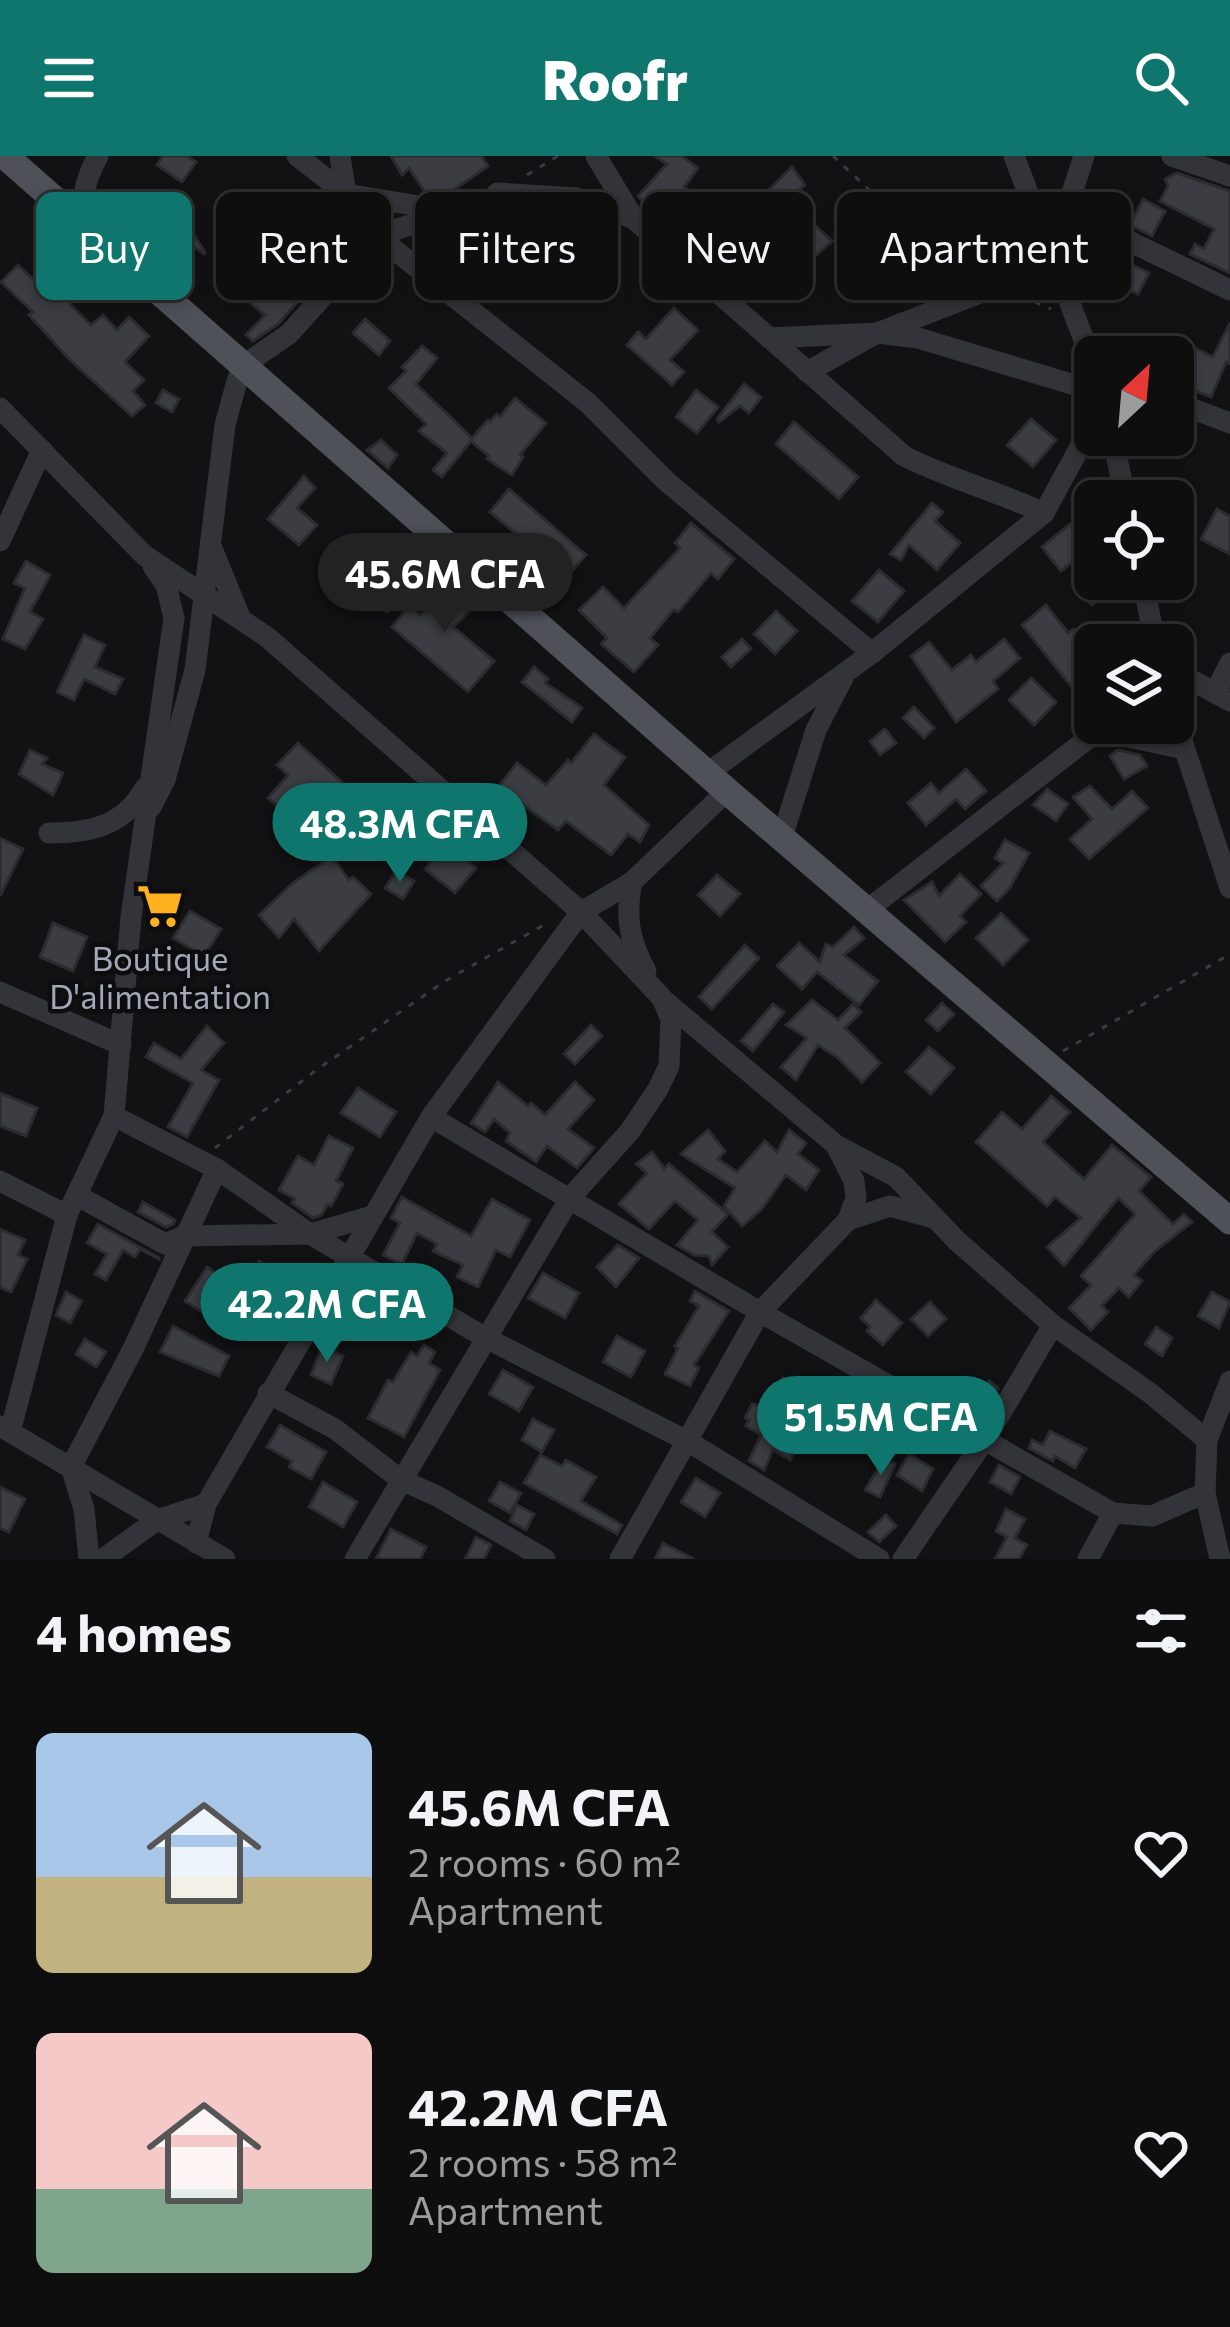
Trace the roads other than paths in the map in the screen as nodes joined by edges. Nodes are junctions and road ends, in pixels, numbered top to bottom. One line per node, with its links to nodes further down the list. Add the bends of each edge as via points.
1 (5, 156): 10 (main road)
2 (98, 156): 11 (street)
3 (297, 156): 12 (street)
4 (340, 156): 13 (street)
5 (596, 156): 18 (street)
6 (1014, 156): 14 (street)
7 (1084, 156): 15 (street)
8 (1172, 156): 9 (street)
9 (1230, 176)
10 (46, 192)
11 (83, 192)
12 (343, 192)
13 (346, 192)
14 (1028, 192)
15 (1073, 192)
16 (391, 202): 19 (street, via 449,212)
17 (618, 213): 18 (street)
18 (634, 219): 29 (street)
19 (391, 231)
20 (1131, 242): 22 (street)
21 (391, 247): 44 (street, via 588,403 666,481)
22 (1230, 290)
23 (169, 300): 30 (main road)
24 (320, 300): 30 (street)
25 (962, 300): 27 (street)
26 (1070, 300): 28 (street)
27 (877, 333): 29 (street); 31 (street); 32 (street)
28 (1083, 336)
29 (769, 338): 31 (street)
30 (244, 365): 40 (street, via 224,425); 54 (main road)
31 (807, 372): 38 (street, via 904,456)
32 (1074, 385)
33 (0, 408): 36 (street)
34 (1194, 410): 35 (street)
35 (1230, 424)
36 (42, 450): 39 (street); 41 (street)
37 (1075, 456): 38 (street)
38 (1044, 513): 44 (street)
39 (0, 541)
40 (209, 541): 42 (street); 43 (street)
41 (144, 555): 42 (street); 53 (street, via 166,585 174,618)
42 (202, 591): 43 (street); 55 (street, via 196,670 165,780)
43 (241, 617): 62 (street)
44 (872, 653): 46 (street)
45 (1230, 663): 48 (street)
46 (846, 672): 54 (street); 57 (street, via 816,730)
47 (1194, 682): 48 (street)
48 (1222, 697)
49 (1081, 744): 61 (street)
50 (1166, 744): 52 (street)
51 (1182, 744): 52 (street)
52 (1184, 749): 58 (street)
53 (149, 779): 55 (street); 56 (street, via 133,809 111,823)
54 (718, 781): 57 (main road); 59 (street)
55 (144, 821): 65 (street)
56 (49, 833)
57 (782, 837): 61 (main road)
58 (1222, 837): 60 (street)
59 (632, 882): 62 (street); 64 (street, via 629,930)
60 (1230, 888)
61 (867, 910): 76 (main road)
62 (581, 912): 64 (street); 67 (street)
63 (0, 992): 65 (street)
64 (662, 998): 68 (street); 71 (street, via 671,1019 668,1066 630,1131)
65 (122, 1046): 66 (street)
66 (114, 1116): 69 (street); 72 (street)
67 (431, 1117): 71 (street); 73 (street)
68 (836, 1145): 74 (street, via 896,1177); 75 (street, via 854,1181)
69 (208, 1165): 77 (street); 78 (street)
70 (0, 1181): 72 (street)
71 (570, 1198): 80 (street); 82 (street)
72 (73, 1206): 78 (street, via 165,1244); 85 (street)
73 (372, 1216): 77 (street); 79 (street)
74 (936, 1219): 75 (street, via 890,1206); 81 (street)
75 (848, 1220): 80 (street)
76 (1230, 1221)
77 (310, 1234): 78 (street); 79 (street)
78 (184, 1236): 90 (street)
79 (350, 1256): 82 (street); 84 (street)
80 (760, 1312): 86 (street); 88 (street)
81 (1053, 1325): 86 (street); 87 (street)
82 (484, 1337): 88 (street); 89 (street)
83 (1230, 1381): 87 (street)
84 (268, 1393): 91 (street, via 335,1429); 94 (street)
85 (5, 1429): 90 (street)
86 (986, 1438): 95 (street); 105 (street)
87 (1207, 1440): 92 (street)
88 (688, 1442): 103 (street); 104 (street)
89 (416, 1460): 91 (street); 93 (street)
90 (71, 1467): 96 (street); 98 (street)
91 (401, 1480): 93 (street); 101 (street)
92 (1205, 1493): 95 (street, via 1152,1516); 107 (street)
93 (437, 1496): 102 (street)
94 (206, 1504): 96 (street); 97 (street)
95 (1113, 1513): 106 (street)
96 (158, 1520): 97 (street); 99 (street)
97 (196, 1543): 100 (street)
98 (89, 1559)
99 (103, 1559)
100 (225, 1559)
101 (355, 1559)
102 (545, 1559)
103 (620, 1559)
104 (879, 1559)
105 (904, 1559)
106 (1088, 1559)
107 (1220, 1559)

